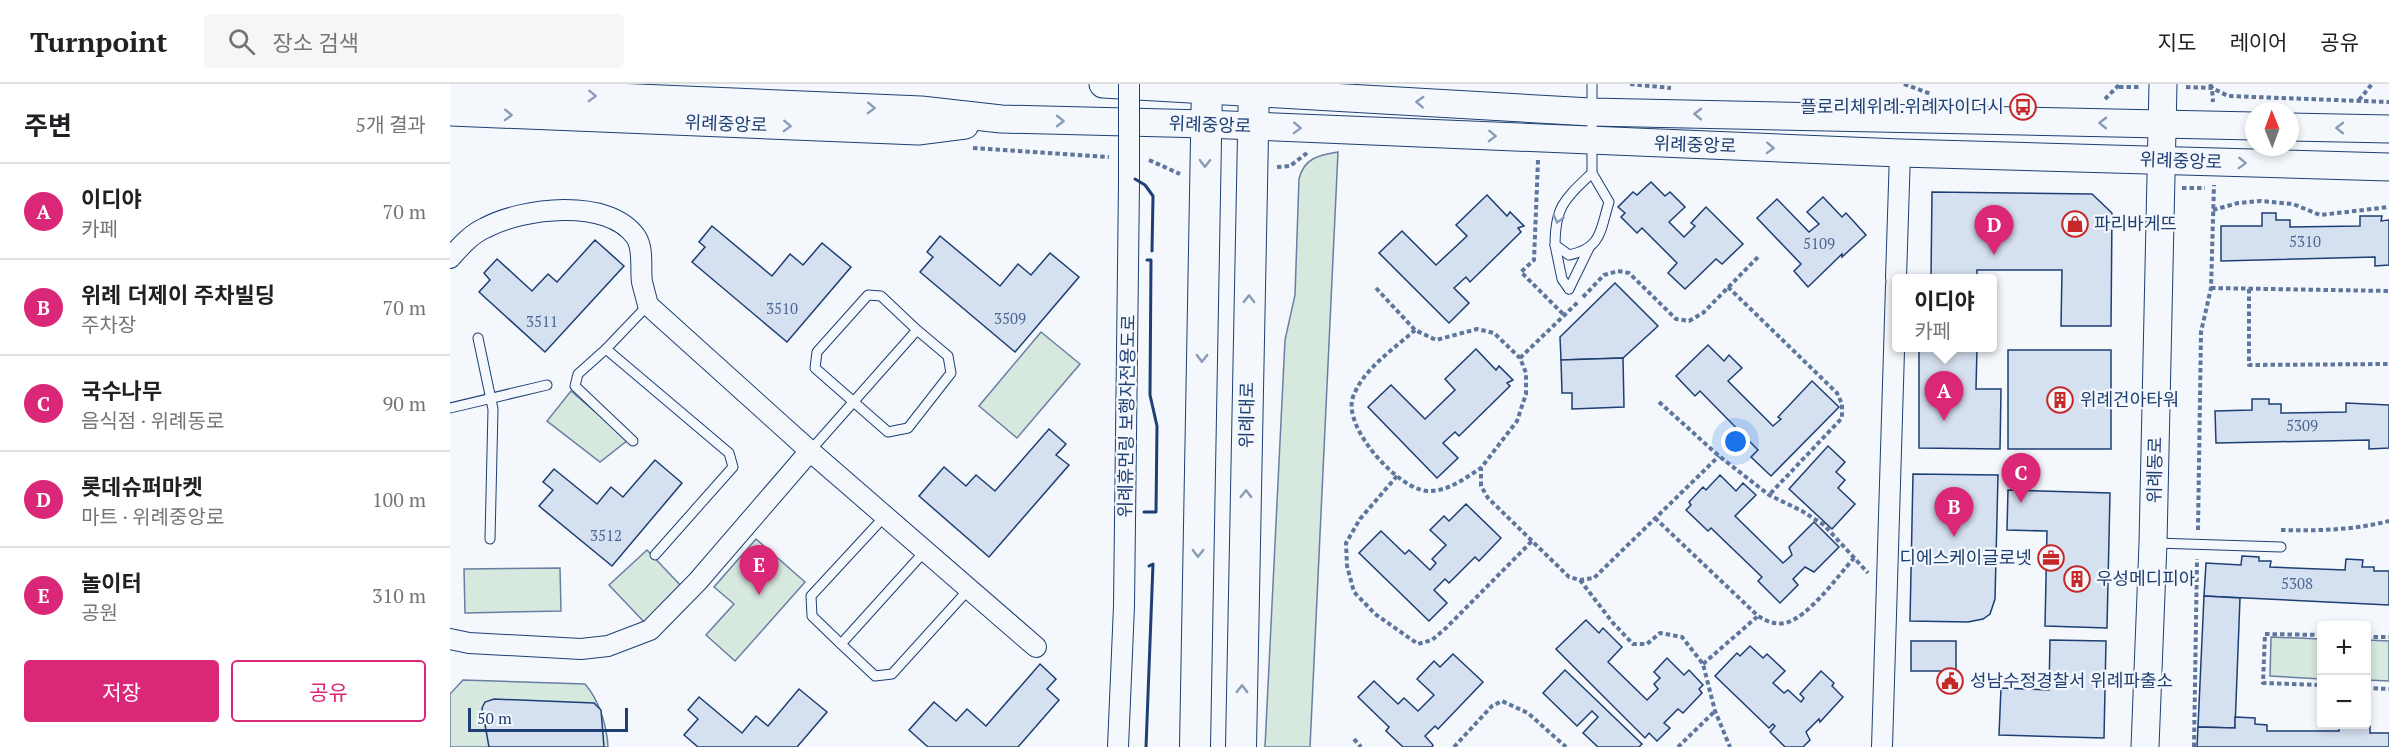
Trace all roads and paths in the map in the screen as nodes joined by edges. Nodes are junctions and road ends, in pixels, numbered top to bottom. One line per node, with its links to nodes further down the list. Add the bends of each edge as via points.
1 (1103, 84): 10 (main road, 위례중앙로)
2 (1129, 84): 98 (street, 위례휴먼링 보행자전용도로, bridge, via 1124,606)
3 (1592, 84): 17 (lane)
4 (1659, 84): 9 (path)
5 (1904, 84): 13 (path)
6 (2163, 84): 20 (main road, 위례동로)
7 (2210, 84): 14 (path, via 2228,96)
8 (2372, 84): 14 (path)
9 (1653, 85)
10 (1207, 88): 11 (main road, 위례중앙로); 19 (main road)
11 (1254, 89): 17 (main road, 위례중앙로, one-way to 11); 21 (main road, 위례대로)
12 (450, 90): 18 (main road, 위례중앙로, one-way to 18, via 921,110)
13 (1935, 95)
14 (2358, 100): 15 (path)
15 (2389, 102)
16 (450, 112): 18 (main road, 위례중앙로, one-way to 18, via 918,131)
17 (1592, 112): 20 (main road, 위례중앙로, one-way to 17); 26 (lane)
18 (1001, 119): 19 (main road, 위례중앙로, one-way to 19)
19 (1206, 124): 21 (main road, 위례중앙로); 35 (main road, one-way to 35)
20 (2162, 124): 22 (main road, 위례중앙로); 32 (main road, 위례동로)
21 (1252, 126): 25 (main road, 위례중앙로, one-way to 25); 34 (main road, 위례대로)
22 (2245, 126)
23 (2299, 127): 24 (main road, one-way to 23)
24 (2389, 129)
25 (1539, 138): 26 (main road, 위례중앙로); 51 (path, via 1534,260 1521,272)
26 (1590, 140): 29 (main road, 위례중앙로, one-way to 29); 36 (lane)
27 (962, 148): 30 (path)
28 (1312, 149): 34 (path, via 1290,166)
29 (1900, 153): 32 (main road, 위례중앙로); 44 (street)
30 (1115, 157)
31 (1138, 159): 35 (path, via 1150,160 1177,174)
32 (2163, 160): 33 (main road, 위례중앙로, one-way to 33); 76 (main road, 위례동로)
33 (2389, 167)
34 (1251, 169): 100 (main road, 위례대로, one-way to 34)
35 (1205, 172): 99 (main road, one-way to 99)
36 (1592, 173): 40 (lane, one-way to 40, via 1564,200 1555,223); 41 (lane, via 1609,202 1595,245)
37 (2214, 188): 39 (path)
38 (2389, 207): 39 (path, via 2320,215 2293,204 2261,201)
39 (2213, 210): 47 (path)
40 (1555, 245): 41 (lane, via 1569,255); 41 (lane, via 1562,279 1569,289)
41 (1589, 248)
42 (1759, 256): 45 (path)
43 (450, 258): 50 (street, via 482,229 511,217 553,210 601,214 623,225 638,240)
44 (1896, 274)
45 (1728, 287): 51 (path, via 1689,321 1676,319 1629,273 1618,271 1604,275); 69 (path, via 1837,393 1842,404 1842,418)
46 (1376, 288): 53 (path)
47 (2211, 288): 48 (path); 77 (path, via 2201,332)
48 (2249, 289): 49 (path); 58 (path, via 2249,365)
49 (2389, 291)
50 (648, 305): 55 (lane); 65 (street)
51 (1565, 316): 57 (path)
52 (917, 330): 61 (lane); 61 (lane, via 948,356 951,373 908,428 888,432); 61 (lane, via 881,296 868,295 818,352 815,368)
53 (1415, 330): 57 (path, via 1436,340 1477,329 1494,333); 68 (path, via 1362,378 1352,399 1358,430)
54 (478, 338): 60 (lane)
55 (606, 349): 64 (lane, via 578,374 575,386); 80 (lane, via 729,453 733,467)
56 (1894, 352): 84 (street)
57 (1520, 358): 67 (path, via 1526,373 1526,394 1517,421)
58 (2389, 364)
59 (547, 385): 60 (lane)
60 (491, 398): 63 (lane); 74 (lane)
61 (853, 401): 65 (lane)
62 (1659, 402): 66 (path)
63 (450, 408)
64 (633, 441)
65 (810, 451): 70 (street); 89 (street, via 651,630 608,646 581,649)
66 (1719, 456): 69 (path); 71 (path)
67 (1482, 468): 68 (path, via 1440,491 1425,491); 75 (path, via 1481,486 1488,498)
68 (1397, 476): 75 (path, via 1360,519 1346,543 1347,566 1354,592 1375,614 1418,644 1432,640 1446,628)
69 (1769, 495): 81 (path, via 1824,525)
70 (885, 516): 79 (street); 90 (lane, via 812,596 812,616)
71 (1655, 518): 82 (path, via 1594,578); 85 (path)
72 (2389, 521): 73 (path, via 2317,531)
73 (2270, 530)
74 (490, 539)
75 (1532, 541): 82 (path, via 1569,577)
76 (2153, 543): 77 (lane); 107 (main road, 위례동로)
77 (2198, 544): 78 (lane); 108 (path)
78 (2281, 547)
79 (925, 551): 83 (street); 90 (lane)
80 (655, 555)
81 (1854, 558): 84 (path); 85 (path, via 1806,612 1786,623 1771,623)
82 (1580, 580): 92 (path, via 1633,644 1647,644 1660,633 1672,634 1682,637)
83 (969, 589): 90 (lane, via 892,674 875,676); 91 (street)
84 (1886, 592): 106 (street)
85 (1758, 616): 92 (path)
86 (2317, 635): 93 (path, via 2265,634 2263,683)
87 (2371, 637): 88 (path)
88 (2389, 637)
89 (450, 639)
90 (841, 644)
91 (1036, 647)
92 (1703, 664): 96 (path)
93 (2317, 685)
94 (2371, 687): 95 (path)
95 (2389, 688)
96 (1715, 711): 104 (path); 105 (path)
97 (1354, 739): 101 (path)
98 (1118, 747)
99 (1195, 747)
100 (1241, 747)
101 (1361, 747)
102 (1454, 747): 103 (path, via 1492,706 1502,701 1528,713)
103 (1566, 747)
104 (1678, 747)
105 (1730, 747)
106 (1882, 747)
107 (2145, 747)
108 (2194, 747)

